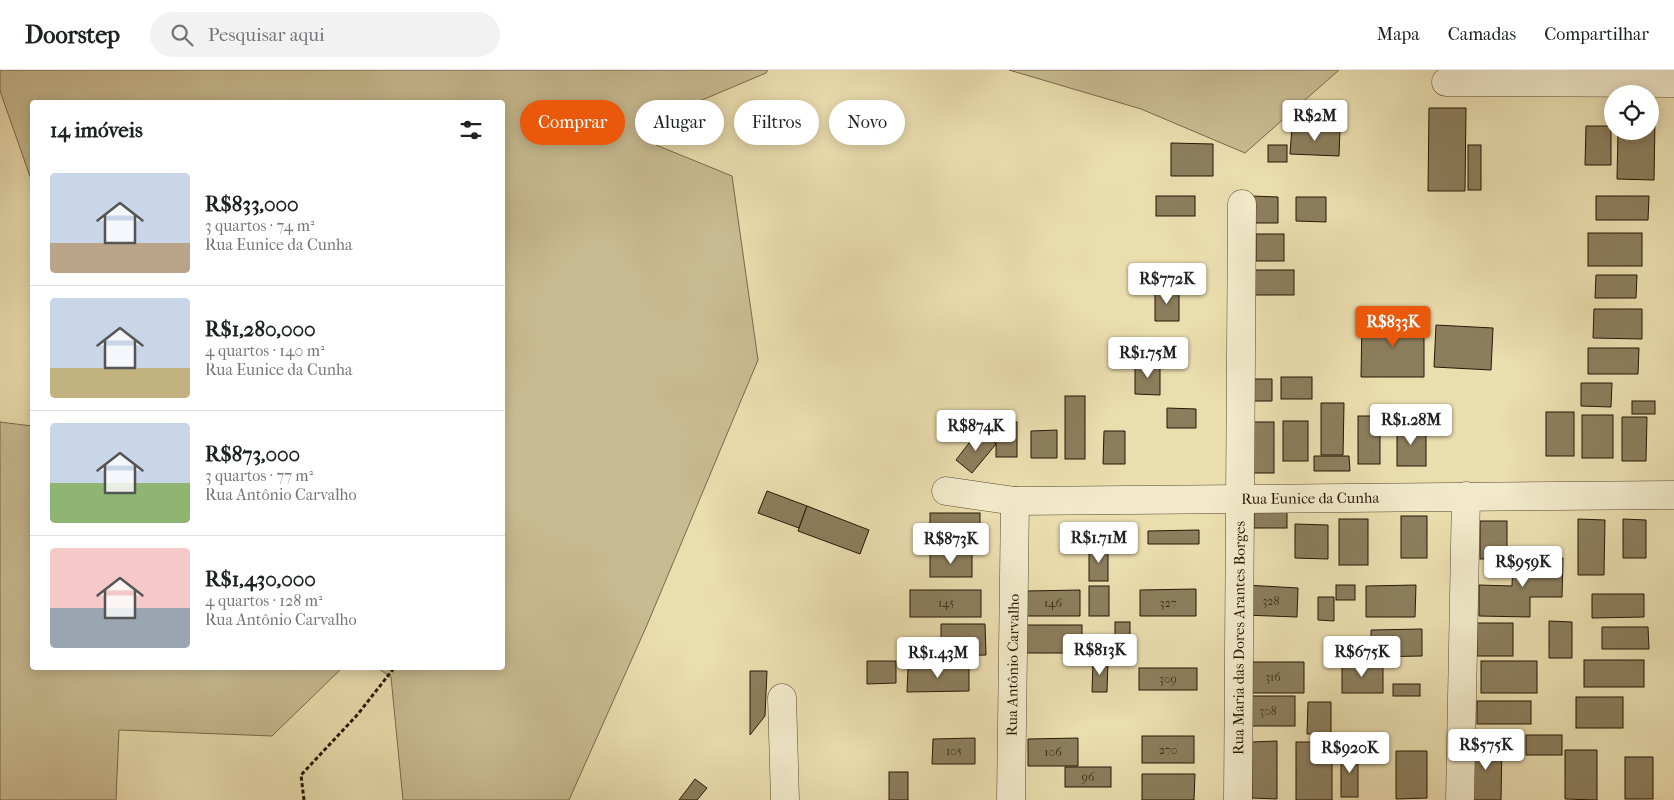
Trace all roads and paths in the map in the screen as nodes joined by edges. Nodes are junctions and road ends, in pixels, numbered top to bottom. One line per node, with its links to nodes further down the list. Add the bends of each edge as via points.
1 (1446, 82): 2 (street)
2 (1674, 83)
3 (1242, 204): 7 (street, Rua Maria das Dores Arantes Borges)
4 (946, 491): 8 (street, Rua Eunice da Cunha)
5 (1674, 495): 6 (street, Rua Eunice da Cunha)
6 (1466, 496): 7 (street, Rua Eunice da Cunha); 15 (street)
7 (1239, 498): 8 (street, Rua Eunice da Cunha); 14 (street, Rua Maria das Dores Arantes Borges)
8 (1015, 500): 13 (street, Rua Antônio Carvalho)
9 (392, 670): 11 (path, via 358,714 301,775)
10 (782, 698): 12 (street)
11 (304, 800)
12 (785, 800)
13 (1011, 800)
14 (1238, 800)
15 (1460, 800)

